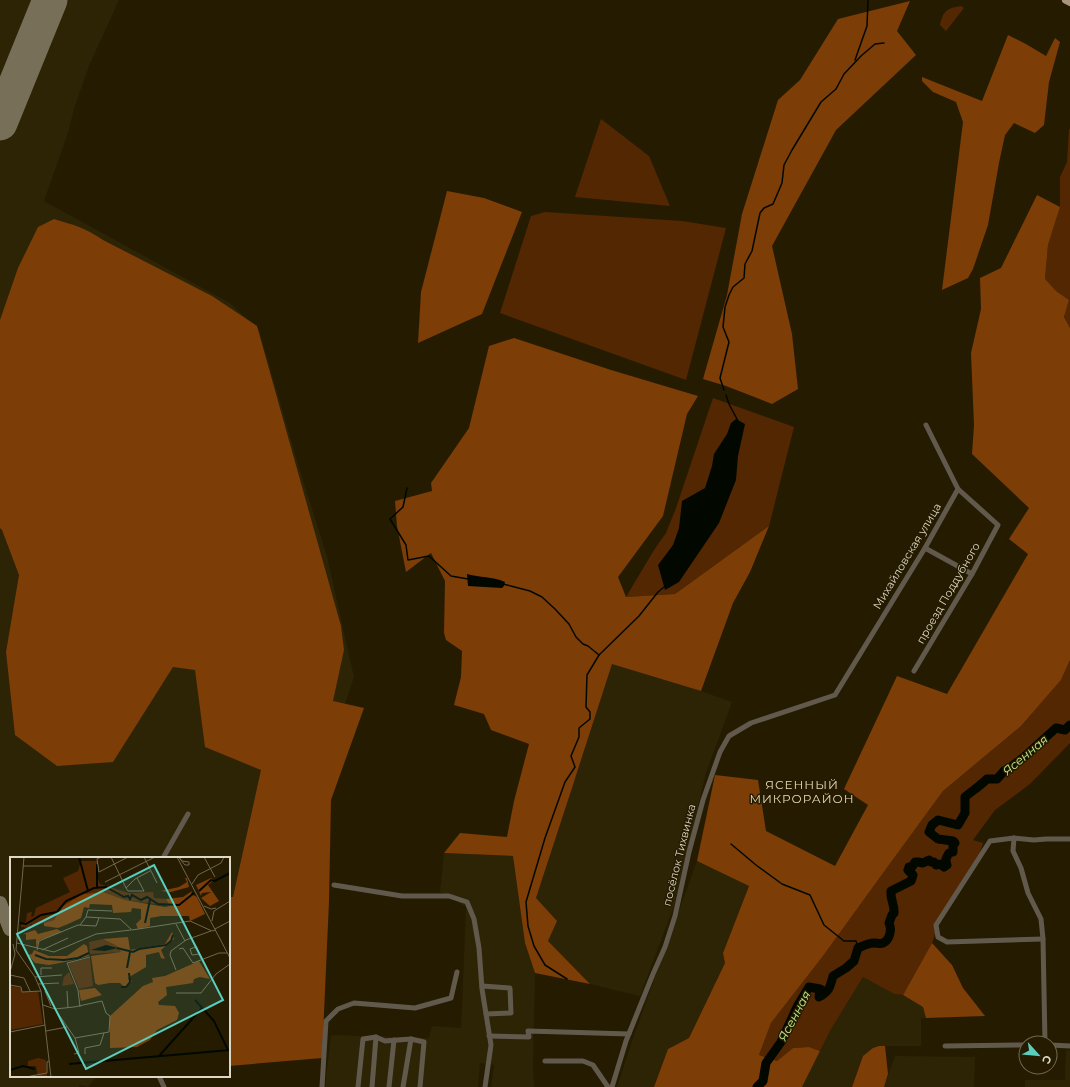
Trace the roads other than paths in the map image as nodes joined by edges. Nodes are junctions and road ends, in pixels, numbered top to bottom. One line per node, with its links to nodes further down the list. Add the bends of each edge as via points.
1 (1066, 0): 2 (main road)
2 (1070, 2)
3 (926, 425): 4 (street)
4 (958, 489): 5 (street, Михайловская улица); 6 (street, проезд Поддубного, via 998,526)
5 (924, 548): 6 (street); 8 (street, Михайловская улица)
6 (972, 574): 7 (street, проезд Поддубного)
7 (914, 670)
8 (835, 695): 18 (street, посёлок Тихвинка, via 751,723 729,736 720,752 703,800 665,947)
9 (188, 814): 12 (street)
10 (1014, 838): 11 (street); 14 (street, via 1013,851 1028,893 1041,919); 14 (street, via 990,841 936,925 938,937 947,942)
11 (1070, 839)
12 (163, 857)
13 (334, 885): 16 (street, via 402,896 449,896 467,902 474,919)
14 (1043, 939): 19 (street)
15 (457, 972): 31 (street, via 451,998 415,1008 354,1003 338,1009 326,1021)
16 (482, 986): 17 (street); 17 (street, via 510,988 511,1013)
17 (486, 1014): 20 (street)
18 (629, 1034): 20 (street, via 528,1031 529,1037); 39 (street, посёлок Тихвинка)
19 (1045, 1035)
20 (490, 1036): 37 (street)
21 (376, 1037): 23 (street, via 385,1041); 32 (street, via 363,1039); 33 (street)
22 (411, 1039): 23 (street); 35 (street); 36 (street, via 424,1042)
23 (394, 1040): 34 (street)
24 (1018, 1045): 26 (street)
25 (1058, 1045): 27 (street)
26 (945, 1046)
27 (1070, 1046)
28 (545, 1060): 38 (street, via 583,1061 593,1065)
29 (159, 1077): 30 (street)
30 (164, 1087)
31 (322, 1087)
32 (358, 1087)
33 (372, 1087)
34 (389, 1087)
35 (403, 1087)
36 (420, 1087)
37 (485, 1087)
38 (608, 1087)
39 (612, 1087)

